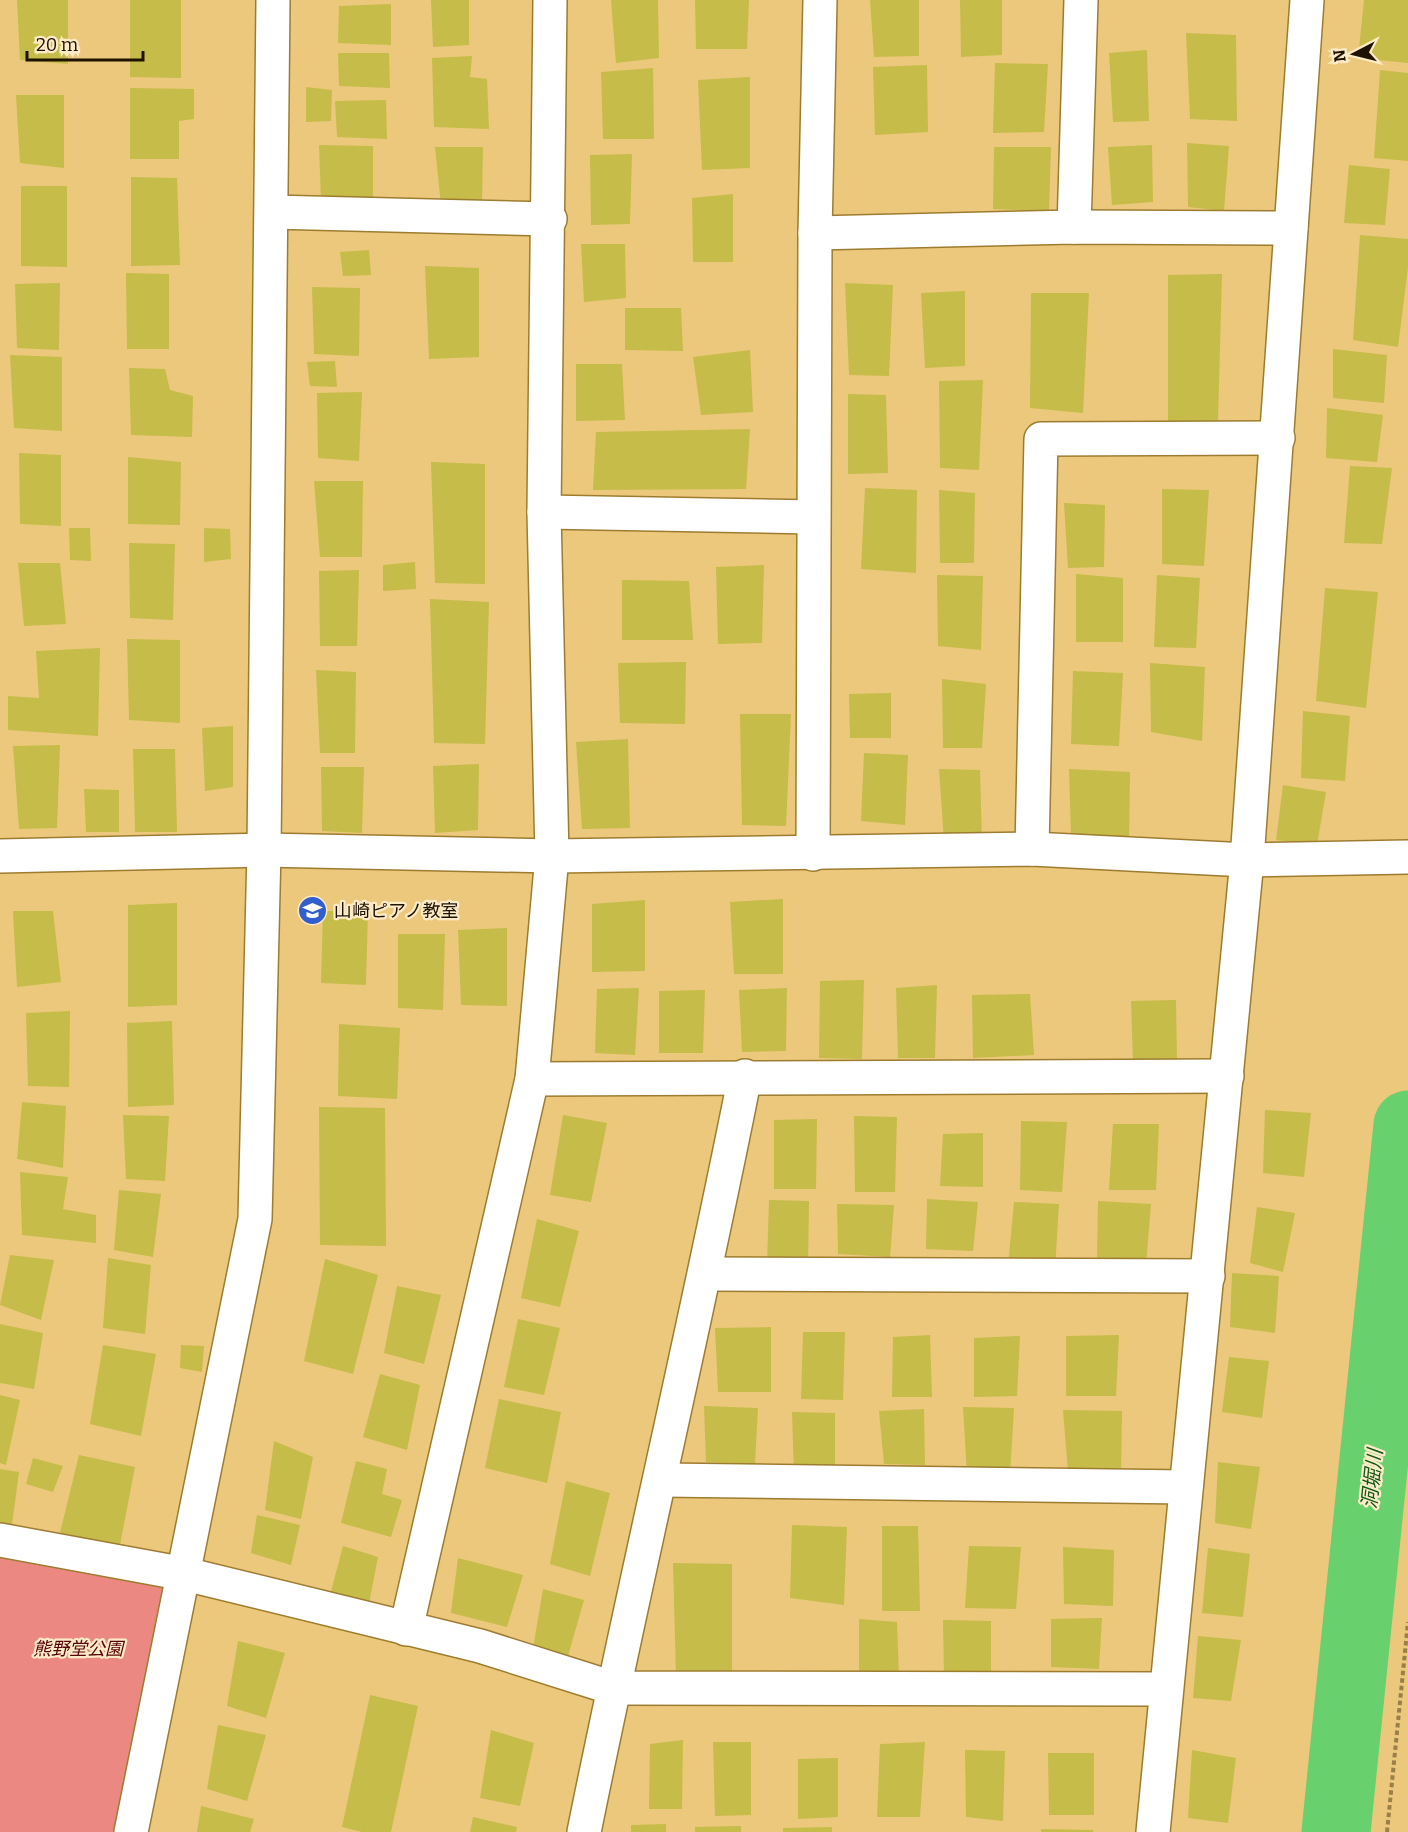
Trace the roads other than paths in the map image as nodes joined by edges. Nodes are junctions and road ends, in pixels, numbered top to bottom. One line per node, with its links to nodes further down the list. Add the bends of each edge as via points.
1 (273, 0): 7 (street)
2 (550, 0): 8 (street)
3 (820, 0): 11 (street)
4 (1082, 0): 5 (street); 9 (street)
5 (1097, 0)
6 (1307, 0): 10 (street)
7 (272, 212): 8 (street); 16 (street)
8 (550, 219): 13 (street)
9 (1074, 227): 10 (street); 11 (street)
10 (1291, 228): 12 (street)
11 (814, 233): 14 (street)
12 (1278, 438): 15 (street, via 1041,439); 21 (street)
13 (544, 513): 14 (street); 19 (street)
14 (813, 517): 17 (street)
15 (1032, 849): 17 (street); 21 (street)
16 (264, 850): 18 (street); 19 (street); 30 (street, via 255,1219)
17 (813, 854): 19 (street)
18 (0, 856)
19 (552, 856): 24 (street)
20 (1396, 857): 21 (street)
21 (1247, 861): 23 (street)
22 (745, 1076): 23 (street); 24 (street); 25 (street)
23 (1227, 1076): 26 (street)
24 (532, 1078): 31 (street)
25 (706, 1274): 26 (street); 27 (street)
26 (1208, 1276): 28 (street)
27 (661, 1480): 28 (street); 32 (street)
28 (1186, 1487): 33 (street)
29 (0, 1540): 30 (street)
30 (185, 1574): 31 (street); 34 (street)
31 (406, 1629): 32 (street, via 480,1646)
32 (613, 1688): 33 (street); 35 (street)
33 (1165, 1689): 36 (street)
34 (131, 1832)
35 (584, 1832)
36 (1153, 1832)

